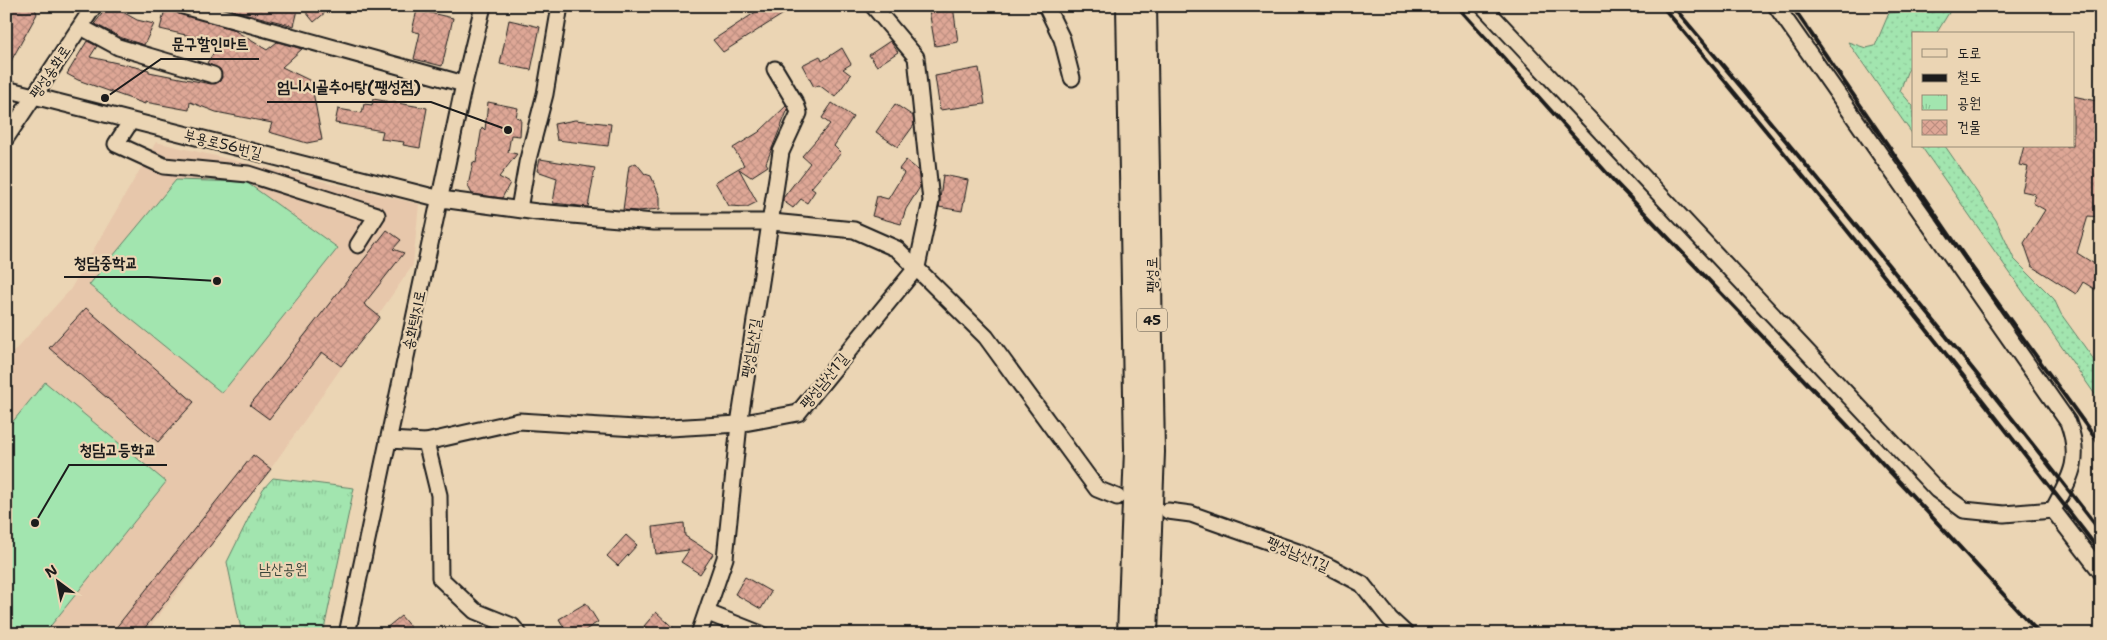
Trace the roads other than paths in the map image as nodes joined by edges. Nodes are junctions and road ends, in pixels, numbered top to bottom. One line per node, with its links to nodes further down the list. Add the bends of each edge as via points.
1 (94, 6): 11 (street, 팽성송화로)
2 (183, 6): 15 (street)
3 (483, 6): 15 (street, 송화택지로)
4 (560, 6): 21 (street, via 545,94)
5 (873, 6): 24 (street, via 916,57 931,201)
6 (1046, 6): 14 (street, via 1062,39)
7 (1127, 6): 37 (main road, 팽성로 / 45, via 1134,450)
8 (1146, 6): 38 (main road, 팽성로 / 45, via 1154,452)
9 (1482, 6): 29 (street, via 1937,490 1964,510 2004,514)
10 (1776, 6): 29 (street, via 2068,422 2075,441 2073,472)
11 (81, 28): 13 (street, via 118,47); 17 (street, 팽성송화로)
12 (775, 69): 22 (street, 팽성남산길, via 799,114 781,152)
13 (213, 75)
14 (1072, 78)
15 (464, 84): 20 (street, 송화택지로)
16 (6, 89): 17 (street, 부용로56번길)
17 (34, 96): 18 (street, 부용로56번길); 19 (street, 팽성송화로)
18 (131, 121): 20 (street, 부용로56번길); 23 (street, via 116,144 164,166 248,174 377,215)
19 (6, 138)
20 (441, 199): 21 (street, 부용로56번길); 26 (street, 송화택지로)
21 (519, 209): 22 (street, 부용로56번길, via 654,222)
22 (772, 222): 24 (street, 부용로56번길, via 854,230 897,249); 25 (street, 팽성남산길)
23 (358, 245)
24 (917, 267): 25 (street, 팽성남산1길, via 798,413); 28 (street, via 986,337 1097,489)
25 (739, 424): 27 (street, 팽성남산1길, via 652,430 519,421); 32 (street, 팽성남산길, via 725,558)
26 (388, 440): 27 (street, 팽성남산1길); 33 (street, 송화택지로)
27 (426, 442): 34 (street, via 439,495 440,578 475,610 512,626)
28 (1117, 497)
29 (2053, 510): 31 (street)
30 (1168, 511): 39 (street, 팽성남산1길, via 1191,514 1298,552 1330,567 1362,584)
31 (2101, 572)
32 (708, 613): 35 (street, 팽성남산길); 36 (street)
33 (347, 634)
34 (520, 634)
35 (699, 634)
36 (761, 634)
37 (1128, 634)
38 (1147, 634)
39 (1406, 634)

